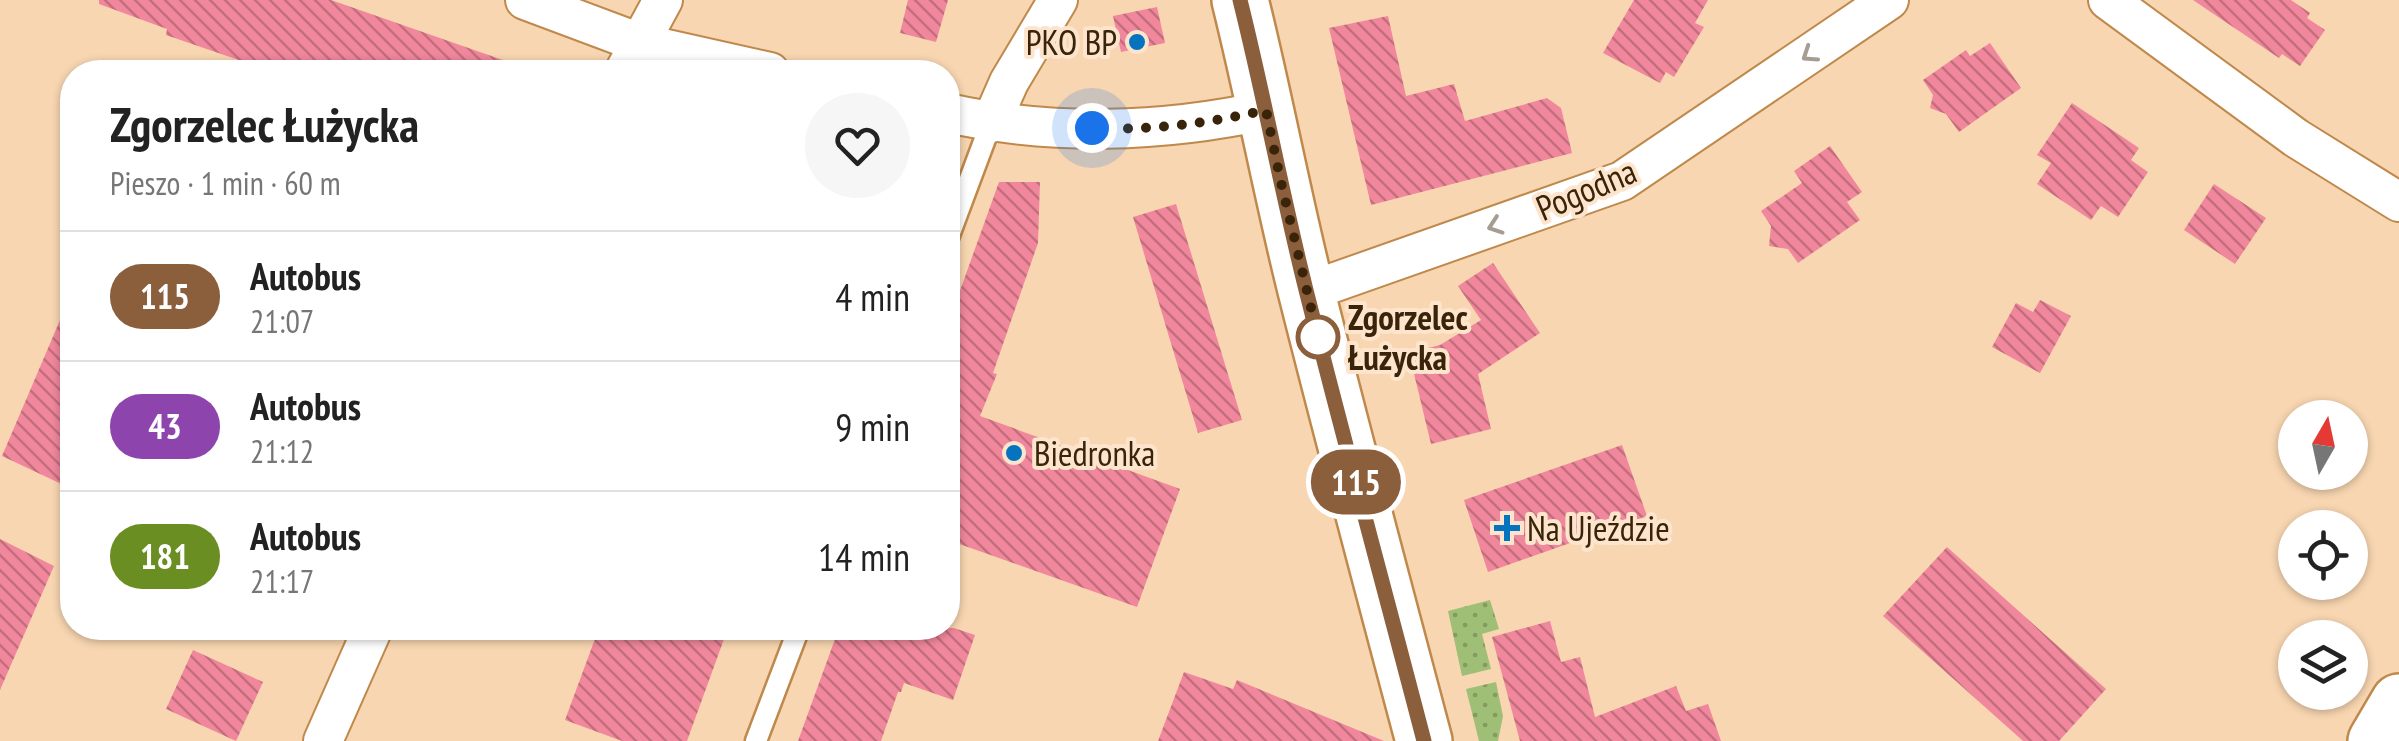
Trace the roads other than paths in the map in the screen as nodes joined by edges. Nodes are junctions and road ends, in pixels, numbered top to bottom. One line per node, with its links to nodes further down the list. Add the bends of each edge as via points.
1 (525, 0): 7 (street)
2 (663, 0): 7 (street)
3 (1058, 0): 10 (street)
4 (1240, 0): 8 (main road)
5 (1889, 0): 13 (street, Pogodna, one-way to 13, via 1622,181)
6 (2108, 0): 11 (street, via 2296,138)
7 (632, 58)
8 (1266, 110): 10 (street, via 1126,130); 13 (main road)
9 (960, 115): 10 (street)
10 (992, 122): 12 (lane)
11 (2399, 202)
12 (960, 206)
13 (1306, 292): 19 (main road)
14 (368, 640): 17 (street)
15 (794, 640): 18 (lane)
16 (2399, 702): 20 (main road)
17 (322, 741)
18 (756, 741)
19 (1424, 741)
20 (2376, 741)

